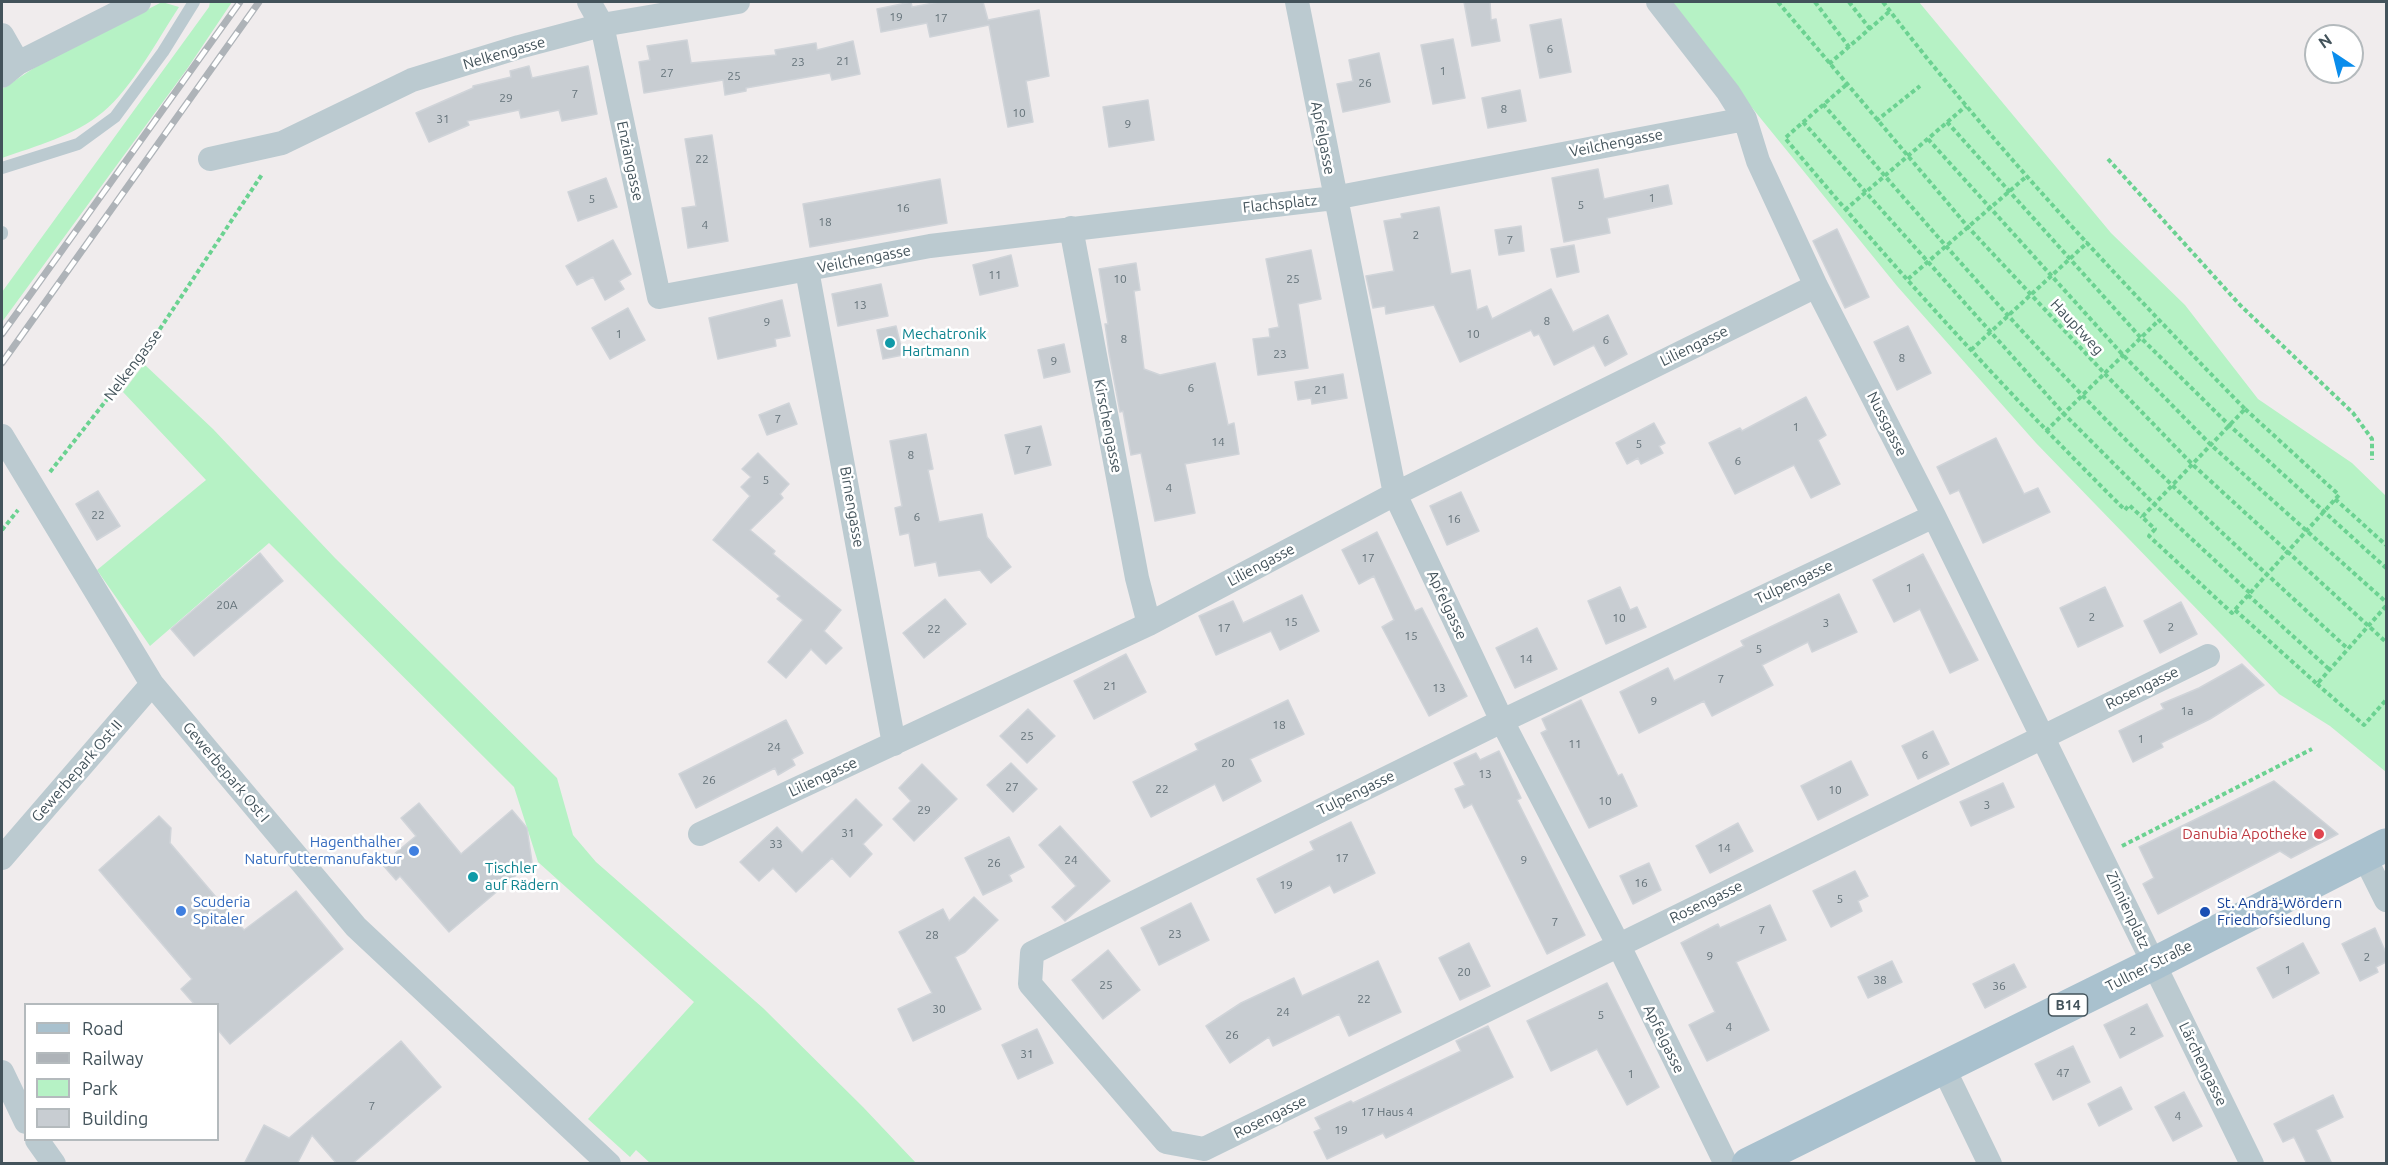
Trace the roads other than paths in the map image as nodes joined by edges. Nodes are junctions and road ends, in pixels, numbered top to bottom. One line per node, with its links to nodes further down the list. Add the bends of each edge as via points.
1 (139, 2): 9 (street)
2 (194, 2): 12 (lane, via 115,117 78,144)
3 (589, 2): 7 (street, Enziangasse)
4 (738, 2): 7 (street, Nelkengasse)
5 (1297, 2): 14 (street, Apfelgasse)
6 (1658, 2): 10 (street, Nussgasse)
7 (602, 25): 11 (street, Nelkengasse, via 412,80 282,143); 18 (street, Enziangasse)
8 (2, 34): 9 (street)
9 (10, 70)
10 (1745, 119): 13 (street, Veilchengasse); 17 (street, Nussgasse, via 1758,161)
11 (210, 159)
12 (2, 168)
13 (1487, 168): 14 (street, Flachsplatz)
14 (1334, 198): 15 (street, Flachsplatz); 20 (street, Apfelgasse)
15 (1071, 228): 16 (street, Veilchengasse, via 930,246); 22 (street, Kirschengasse)
16 (807, 270): 18 (street, Veilchengasse); 27 (street, Birnengasse)
17 (1816, 286): 20 (street, Liliengasse); 21 (street, Nussgasse)
18 (659, 297)
19 (2, 436): 24 (street, Gewerbepark Ost I)
20 (1395, 494): 22 (street, Liliengasse); 25 (street, Apfelgasse)
21 (1934, 516): 25 (street, Tulpengasse); 26 (street, Nussgasse)
22 (1149, 624): 27 (street, Liliengasse)
23 (2208, 656): 26 (street, Rosengasse)
24 (152, 684): 31 (street, Gewerbepark Ost II); 41 (street, Gewerbepark Ost I, via 356,927)
25 (1502, 721): 33 (street, Apfelgasse); 39 (street, Tulpengasse, via 1032,953 1030,984 1166,1142)
26 (2043, 736): 30 (street, Nussgasse); 33 (street, Rosengasse)
27 (894, 744): 28 (street, Liliengasse)
28 (700, 834)
29 (2375, 850): 32 (street); 34 (main road, Tullner Straße / B14)
30 (2102, 856): 34 (street, Zinnienplatz)
31 (2, 858)
32 (2386, 900)
33 (1618, 946): 39 (street, Rosengasse); 42 (street, Apfelgasse)
34 (2153, 964): 35 (main road, Tullner Straße / B14); 45 (street, Lärchengasse)
35 (1943, 1067): 43 (main road, Tullner Straße / B14); 44 (street)
36 (2, 1072): 37 (street)
37 (24, 1118)
38 (38, 1141): 40 (street)
39 (1204, 1149)
40 (54, 1164)
41 (609, 1164)
42 (1725, 1164)
43 (1748, 1164)
44 (1990, 1164)
45 (2252, 1164)

